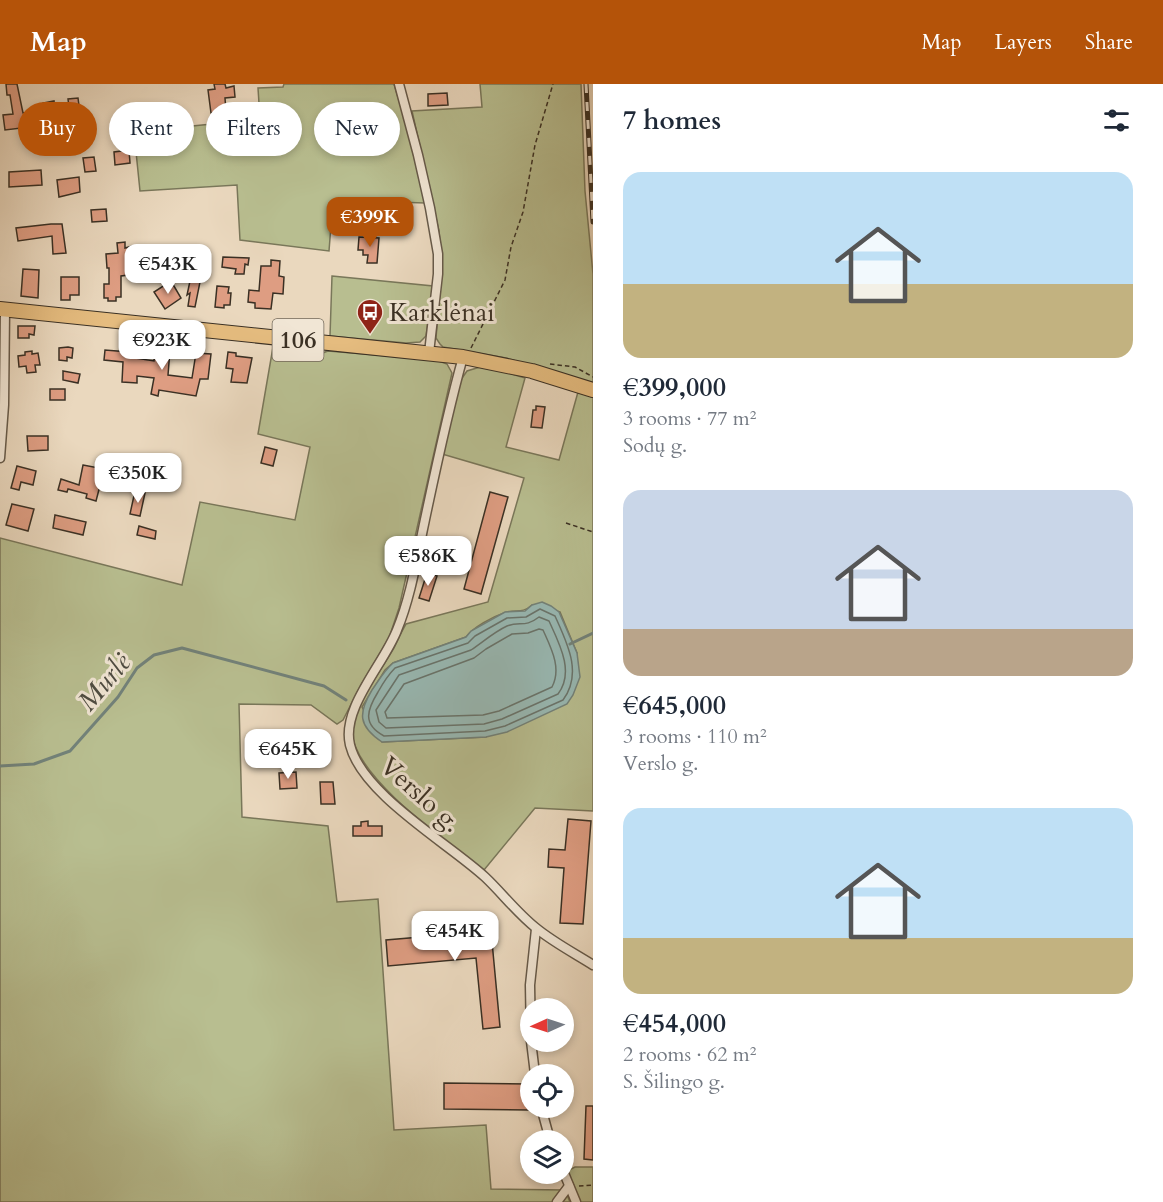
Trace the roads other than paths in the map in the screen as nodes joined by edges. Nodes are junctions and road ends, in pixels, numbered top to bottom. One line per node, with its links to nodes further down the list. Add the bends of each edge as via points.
1 (399, 84): 3 (street, via 438,254)
2 (2, 309): 3 (main road, 106); 6 (street, via 4,405)
3 (429, 353): 4 (main road, 106)
4 (463, 357): 5 (main road, 106, via 532,371); 7 (street, Verslo g., via 399,628 358,702 349,738 352,753 365,775 396,806 484,876)
5 (593, 390)
6 (0, 458)
7 (536, 928): 8 (street, Verslo g.); 9 (street)
8 (593, 965)
9 (530, 998)
10 (569, 1186): 11 (street); 12 (street)
11 (557, 1202)
12 (576, 1202)

